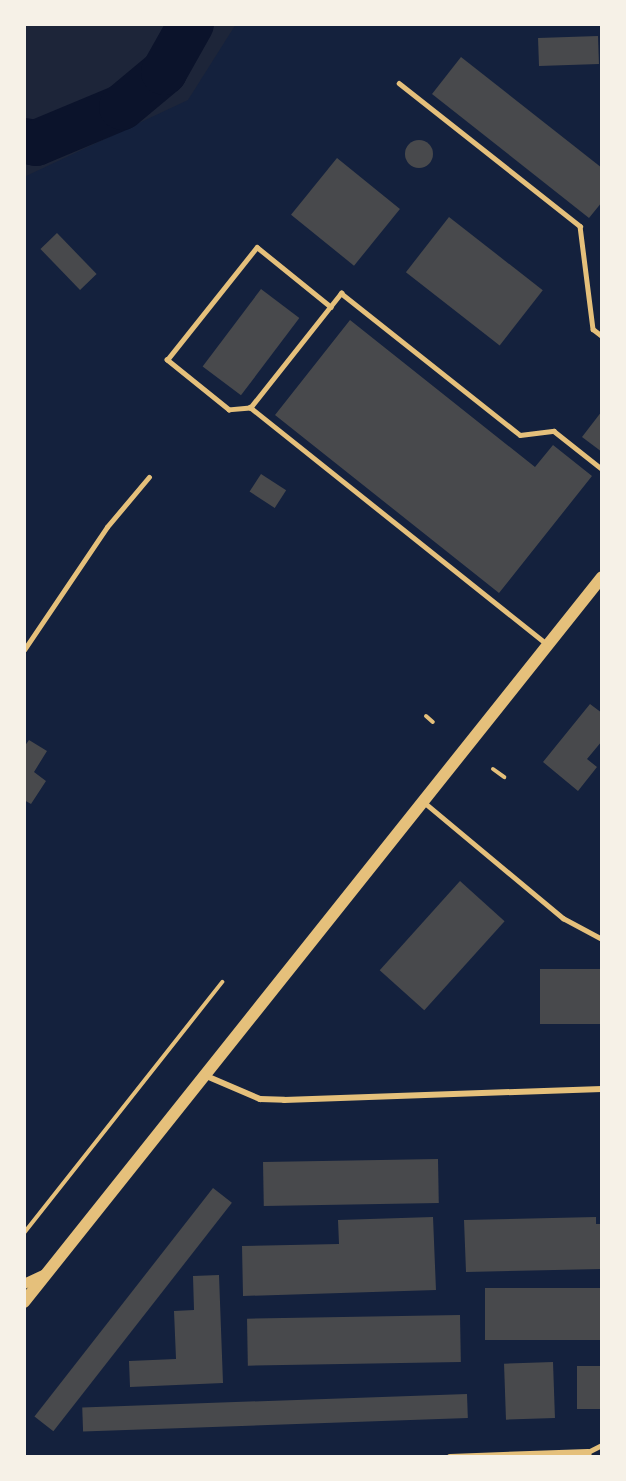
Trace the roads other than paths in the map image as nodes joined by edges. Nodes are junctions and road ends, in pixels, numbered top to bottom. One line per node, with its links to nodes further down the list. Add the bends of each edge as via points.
1 (399, 82): 3 (lane, via 580,226 593,329)
2 (331, 307): 4 (lane); 4 (lane, via 256,248 167,360 229,410); 5 (lane, via 341,293 520,435 555,431)
3 (602, 336)
4 (250, 408): 8 (lane)
5 (602, 469)
6 (149, 477): 9 (lane, via 94,546)
7 (602, 577): 8 (main road)
8 (548, 645): 10 (main road)
9 (24, 650)
10 (423, 801): 11 (lane, via 563,918); 12 (main road)
11 (602, 939)
12 (204, 1075): 13 (street, via 260,1098 284,1100); 14 (main road)
13 (602, 1089)
14 (46, 1274): 15 (street); 16 (main road)
15 (24, 1284)
16 (24, 1302)
17 (602, 1445): 18 (lane)
18 (589, 1454): 19 (street)
19 (450, 1457)

